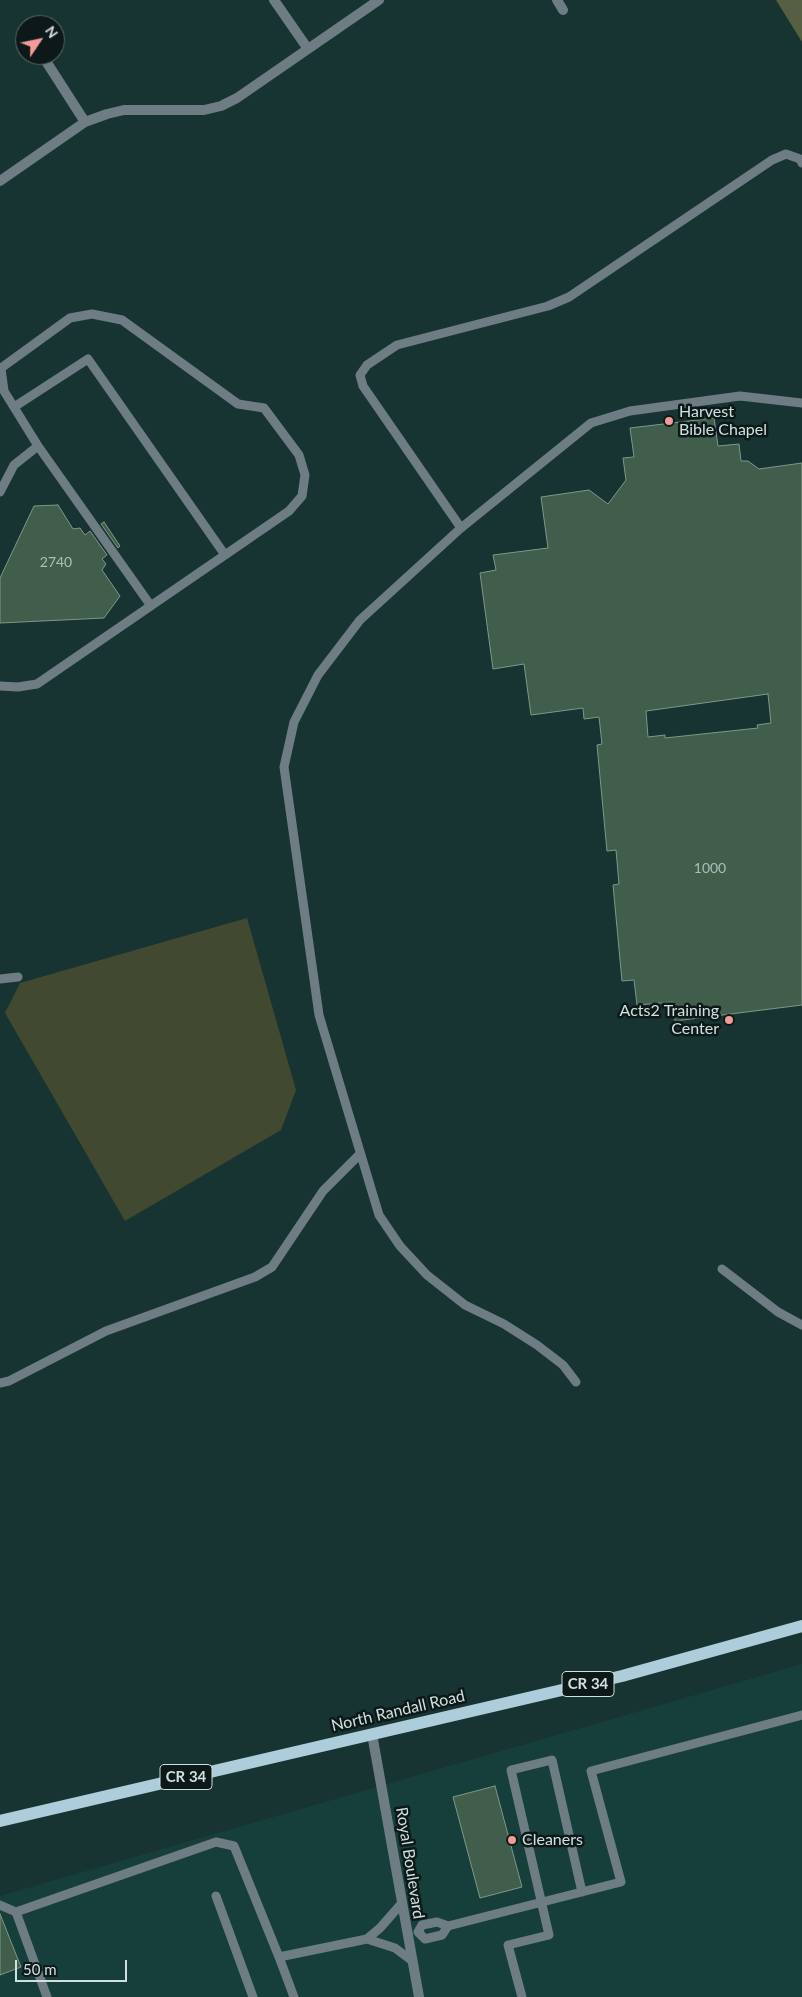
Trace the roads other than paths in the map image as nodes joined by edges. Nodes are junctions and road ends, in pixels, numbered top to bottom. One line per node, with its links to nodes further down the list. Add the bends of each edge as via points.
1 (274, 0): 5 (street)
2 (379, 0): 5 (street)
3 (557, 0): 4 (street)
4 (563, 10)
5 (308, 49): 7 (street, via 221,106 204,110 124,110)
6 (49, 65): 7 (street)
7 (86, 122): 9 (street)
8 (802, 163): 14 (lane, via 800,159 786,154 772,160 570,297 548,306 398,345 367,366 360,375 363,386)
9 (0, 181)
10 (802, 403): 14 (lane, via 740,396 630,411 591,423)
11 (14, 407): 12 (lane); 15 (lane, via 88,358); 15 (lane, via 4,391 1,368 70,318 92,314 122,320 238,404 264,408 299,455 305,474 302,496 289,511)
12 (38, 446): 13 (lane, via 14,466); 16 (lane)
13 (0, 492)
14 (461, 528): 20 (lane, via 360,620 318,675 294,722 284,767 319,1015)
15 (225, 555): 16 (lane)
16 (151, 606): 17 (lane, via 37,684)
17 (0, 686)
18 (18, 977): 19 (lane)
19 (0, 980)
20 (360, 1154): 23 (lane, via 379,1215 400,1246 427,1276 465,1305 537,1344); 24 (lane, via 323,1191 272,1267 255,1277 106,1332)
21 (722, 1269): 22 (lane, via 778,1312)
22 (802, 1325)
23 (576, 1382)
24 (0, 1383)
25 (802, 1626): 27 (main road, North Randall Road / CR 34, via 622,1676)
26 (802, 1715): 29 (lane, via 591,1771 621,1882)
27 (372, 1734): 28 (main road, North Randall Road / CR 34); 32 (street, Royal Boulevard)
28 (0, 1821)
29 (582, 1892): 31 (lane); 31 (lane, via 552,1760 511,1770)
30 (216, 1896): 42 (lane)
31 (542, 1902): 35 (lane); 45 (lane, via 549,1934 508,1945)
32 (402, 1903): 37 (street, Royal Boulevard); 38 (lane)
33 (0, 1906): 34 (lane)
34 (16, 1912): 39 (lane, via 216,1842 234,1846); 41 (lane)
35 (448, 1926): 36 (lane, via 437,1922 422,1925); 36 (lane, via 442,1935 425,1939)
36 (418, 1932): 37 (lane)
37 (406, 1934): 40 (street, Royal Boulevard)
38 (367, 1939): 39 (lane); 40 (lane, via 395,1948)
39 (279, 1958): 43 (lane)
40 (411, 1960): 44 (street, Royal Boulevard)
41 (47, 1997)
42 (253, 1997)
43 (294, 1997)
44 (419, 1997)
45 (522, 1997)

